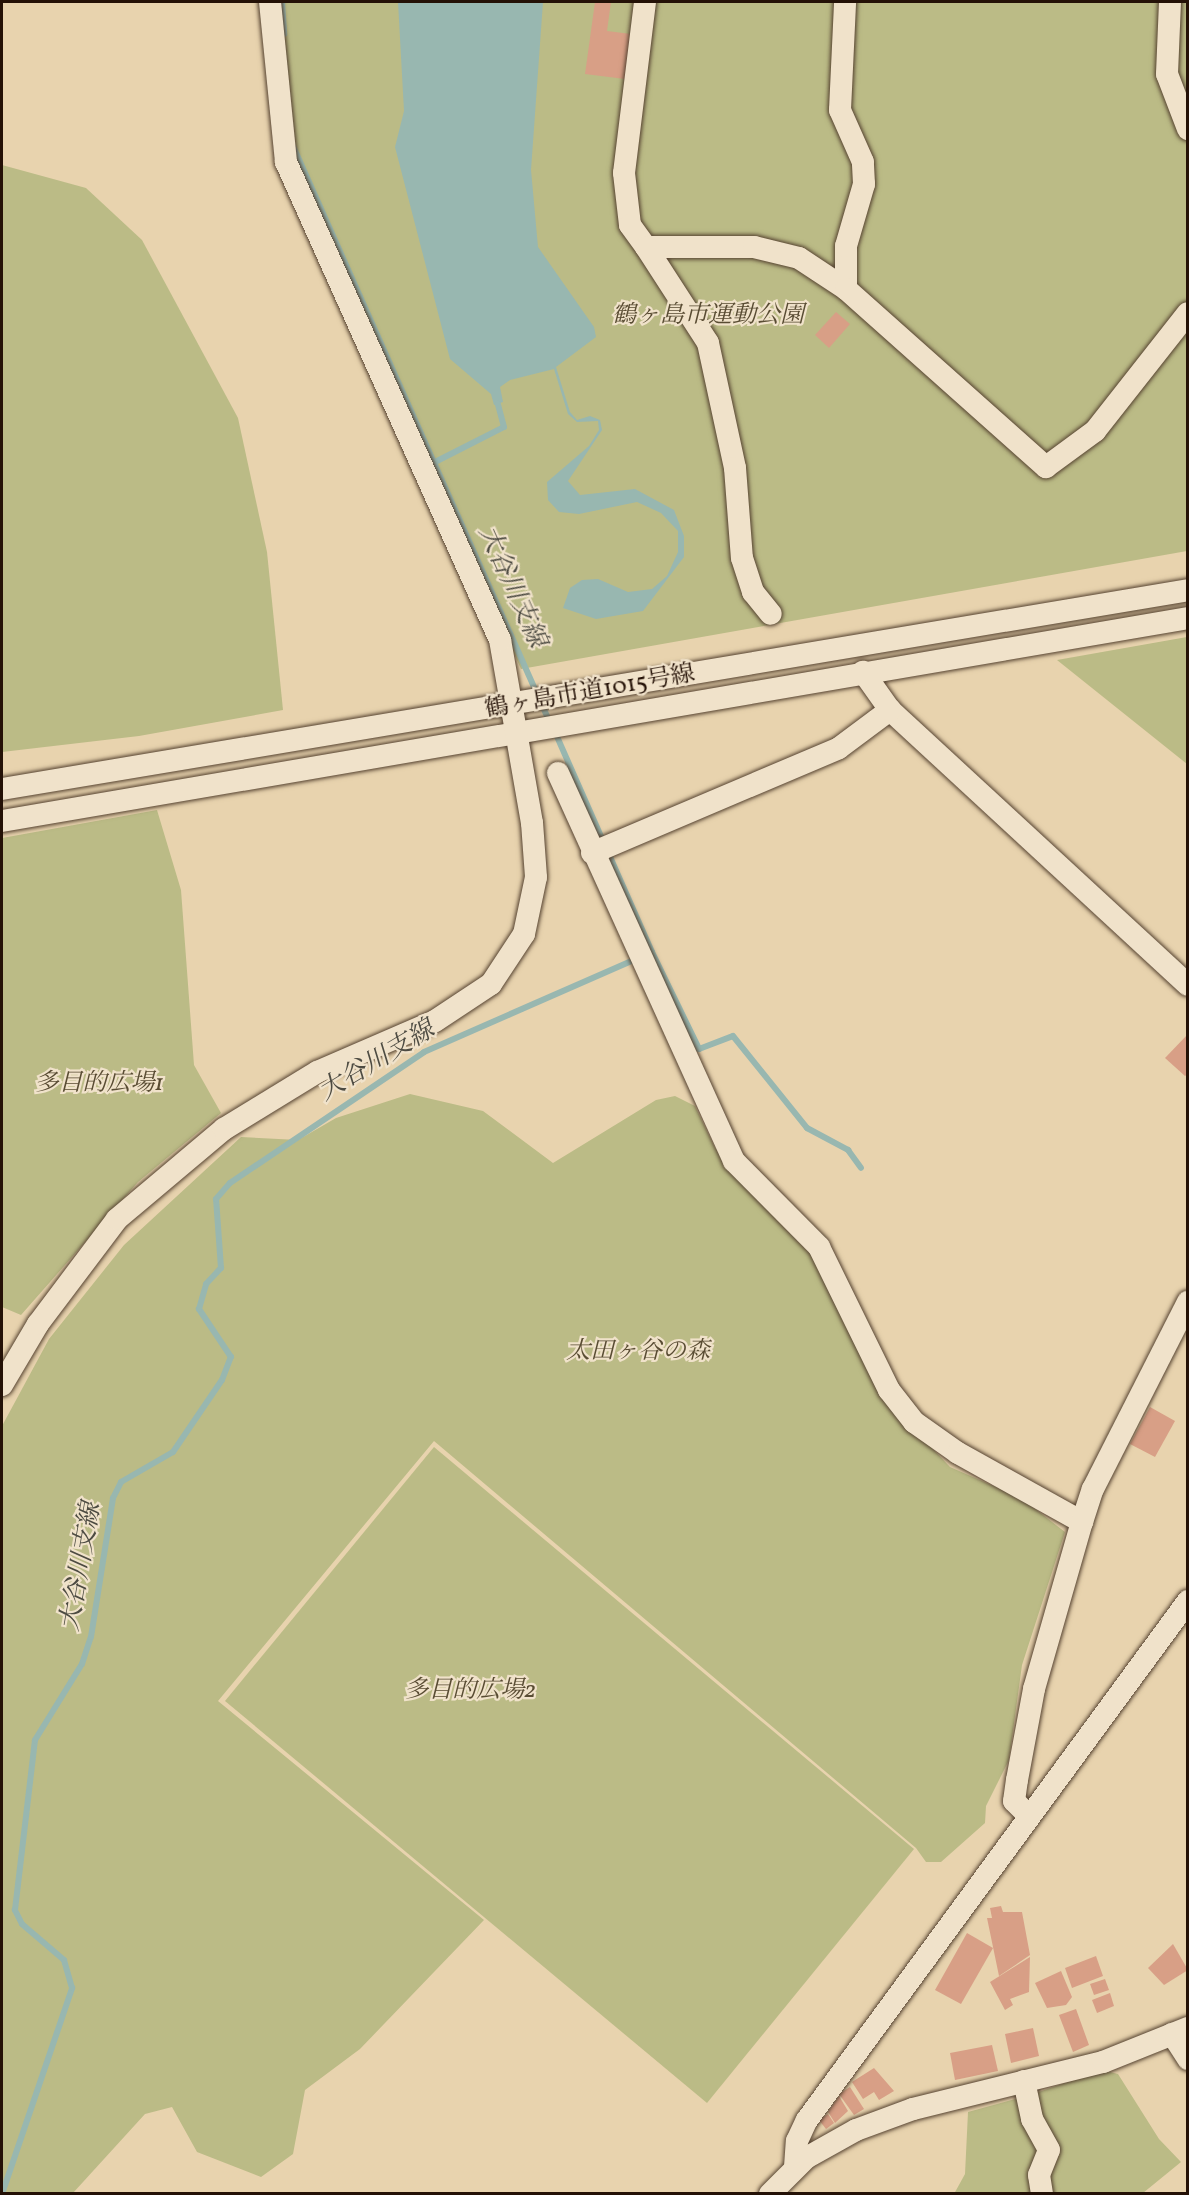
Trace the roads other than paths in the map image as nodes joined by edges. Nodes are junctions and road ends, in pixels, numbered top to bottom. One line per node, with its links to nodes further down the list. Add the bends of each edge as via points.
1 (270, 2): 13 (street, via 286,162 500,640)
2 (645, 2): 6 (street, via 624,173 630,225)
3 (845, 2): 7 (street, via 840,110 864,162 864,184 846,246)
4 (1170, 2): 5 (street, via 1167,75)
5 (1188, 129)
6 (646, 247): 7 (street, via 754,247 800,258); 10 (street, via 708,343 735,468 742,558 753,592)
7 (846, 289): 8 (street, via 1046,467 1095,431)
8 (1188, 313)
9 (1188, 590): 13 (street, 鶴ヶ島市道1015号線)
10 (771, 614)
11 (1188, 618): 12 (street, 鶴ヶ島市道1015号線)
12 (863, 672): 14 (street); 15 (street, 鶴ヶ島市道1015号線)
13 (513, 705): 15 (street); 17 (street, 鶴ヶ島市道1015号線)
14 (890, 710): 19 (street, via 839,748); 20 (street)
15 (518, 733): 18 (street, 鶴ヶ島市道1015号線); 22 (street, via 536,877 524,934 491,984 435,1021 317,1072 224,1129 117,1219 38,1324)
16 (558, 773): 19 (street)
17 (2, 789)
18 (2, 821)
19 (592, 853): 23 (street, via 734,1161 819,1247 888,1390 914,1422 958,1453)
20 (1188, 985)
21 (1188, 1302): 23 (street, via 1093,1489)
22 (2, 1385)
23 (1082, 1522): 25 (street, via 1034,1689 1017,1780 1014,1801)
24 (1188, 1601): 25 (street)
25 (1029, 1816): 29 (street, via 807,2120 797,2141)
26 (1180, 2031): 27 (street); 28 (street, via 1103,2062)
27 (1188, 2059)
28 (1024, 2081): 29 (street, via 856,2130); 31 (street, via 1032,2119 1049,2150 1039,2175)
29 (795, 2167): 30 (street)
30 (770, 2193)
31 (1042, 2193)

